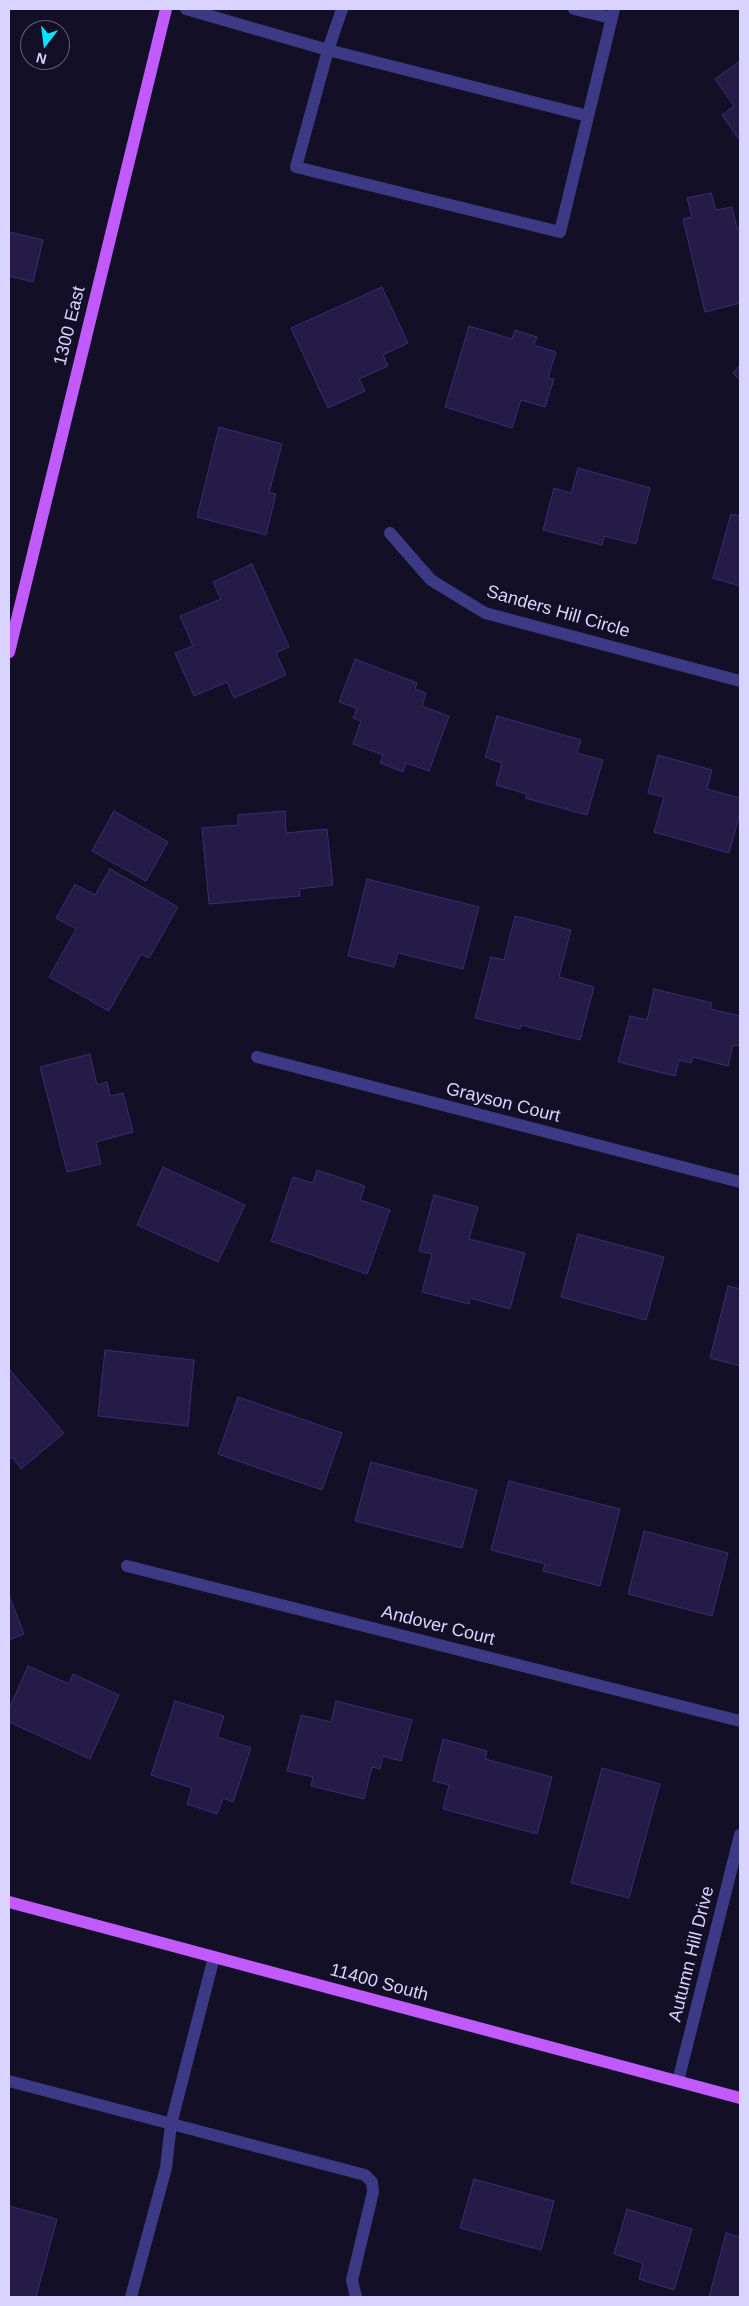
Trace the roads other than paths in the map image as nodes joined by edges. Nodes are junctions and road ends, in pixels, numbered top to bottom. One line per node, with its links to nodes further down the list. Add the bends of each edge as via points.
1 (166, 9): 9 (main road, 1300 East)
2 (186, 9): 6 (street)
3 (342, 9): 6 (street)
4 (574, 9): 5 (street)
5 (612, 14): 7 (street)
6 (328, 50): 7 (street); 7 (street, via 296,167 560,232)
7 (588, 116)
8 (390, 532): 10 (street, Sanders Hill Circle, via 431,580 485,613)
9 (9, 652)
10 (740, 681)
11 (257, 1057): 12 (street, Grayson Court)
12 (740, 1182)
13 (127, 1566): 14 (street, Andover Court)
14 (740, 1721)
15 (740, 1835): 19 (street, Autumn Hill Drive)
16 (9, 1902): 17 (main road, 11400 South)
17 (214, 1957): 19 (main road, 11400 South); 21 (street)
18 (9, 2081): 21 (street)
19 (678, 2081): 20 (main road, 11400 South)
20 (740, 2098)
21 (171, 2124): 22 (street, via 166,2168); 23 (street, via 365,2175 372,2182 373,2192 352,2280)
22 (131, 2297)
23 (356, 2297)

